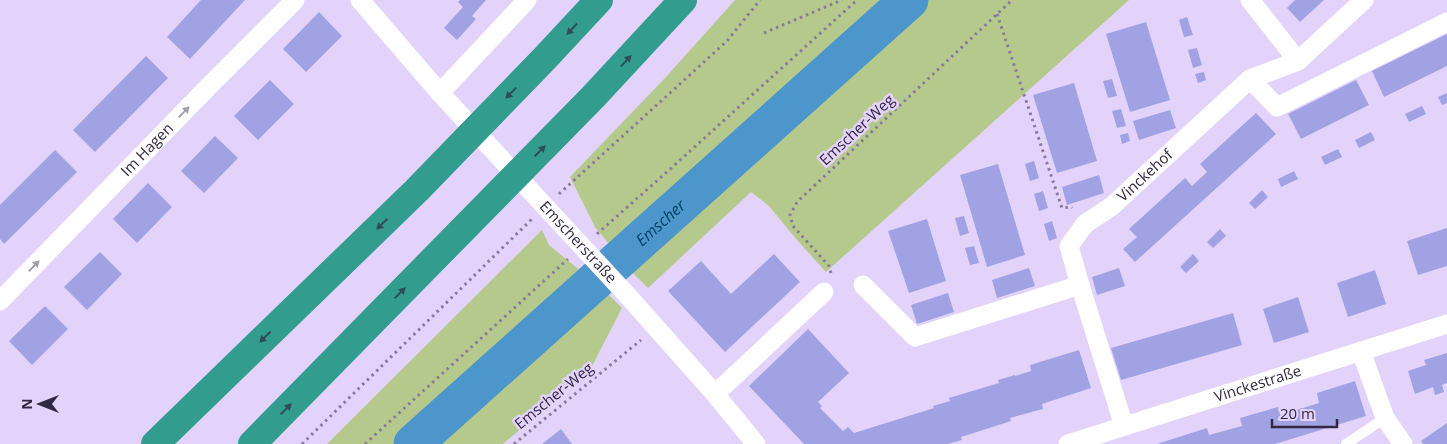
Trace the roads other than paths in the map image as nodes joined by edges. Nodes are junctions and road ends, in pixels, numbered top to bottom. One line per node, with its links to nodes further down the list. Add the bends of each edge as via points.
1 (295, 0): 15 (street, Im Hagen, one-way to 1)
2 (360, 0): 11 (street, Emscherstraße)
3 (527, 0): 11 (street)
4 (599, 0): 21 (highway, one-way to 21, via 417,190)
5 (683, 0): 22 (highway, one-way to 5, via 593,97)
6 (1250, 0): 9 (street)
7 (1364, 0): 9 (street, Vinckehof)
8 (1447, 22): 10 (street, via 1277,107)
9 (1298, 62): 10 (street, Vinckehof)
10 (1250, 78): 13 (street, Vinckehof, via 1112,206 1085,224 1069,246)
11 (440, 93): 18 (street, Emscherstraße)
12 (863, 285): 13 (street, via 915,337)
13 (1080, 285): 20 (street, Vinckehof)
14 (824, 292): 18 (street)
15 (0, 301)
16 (1447, 324): 17 (street, Vinckestraße)
17 (1361, 350): 19 (street); 20 (street, Vinckestraße)
18 (716, 394): 23 (street, Emscherstraße)
19 (1385, 418): 25 (lane); 26 (street)
20 (1124, 426): 24 (street, Vinckestraße)
21 (155, 444)
22 (252, 444)
23 (756, 444)
24 (1068, 444)
25 (1346, 444)
26 (1403, 444)

